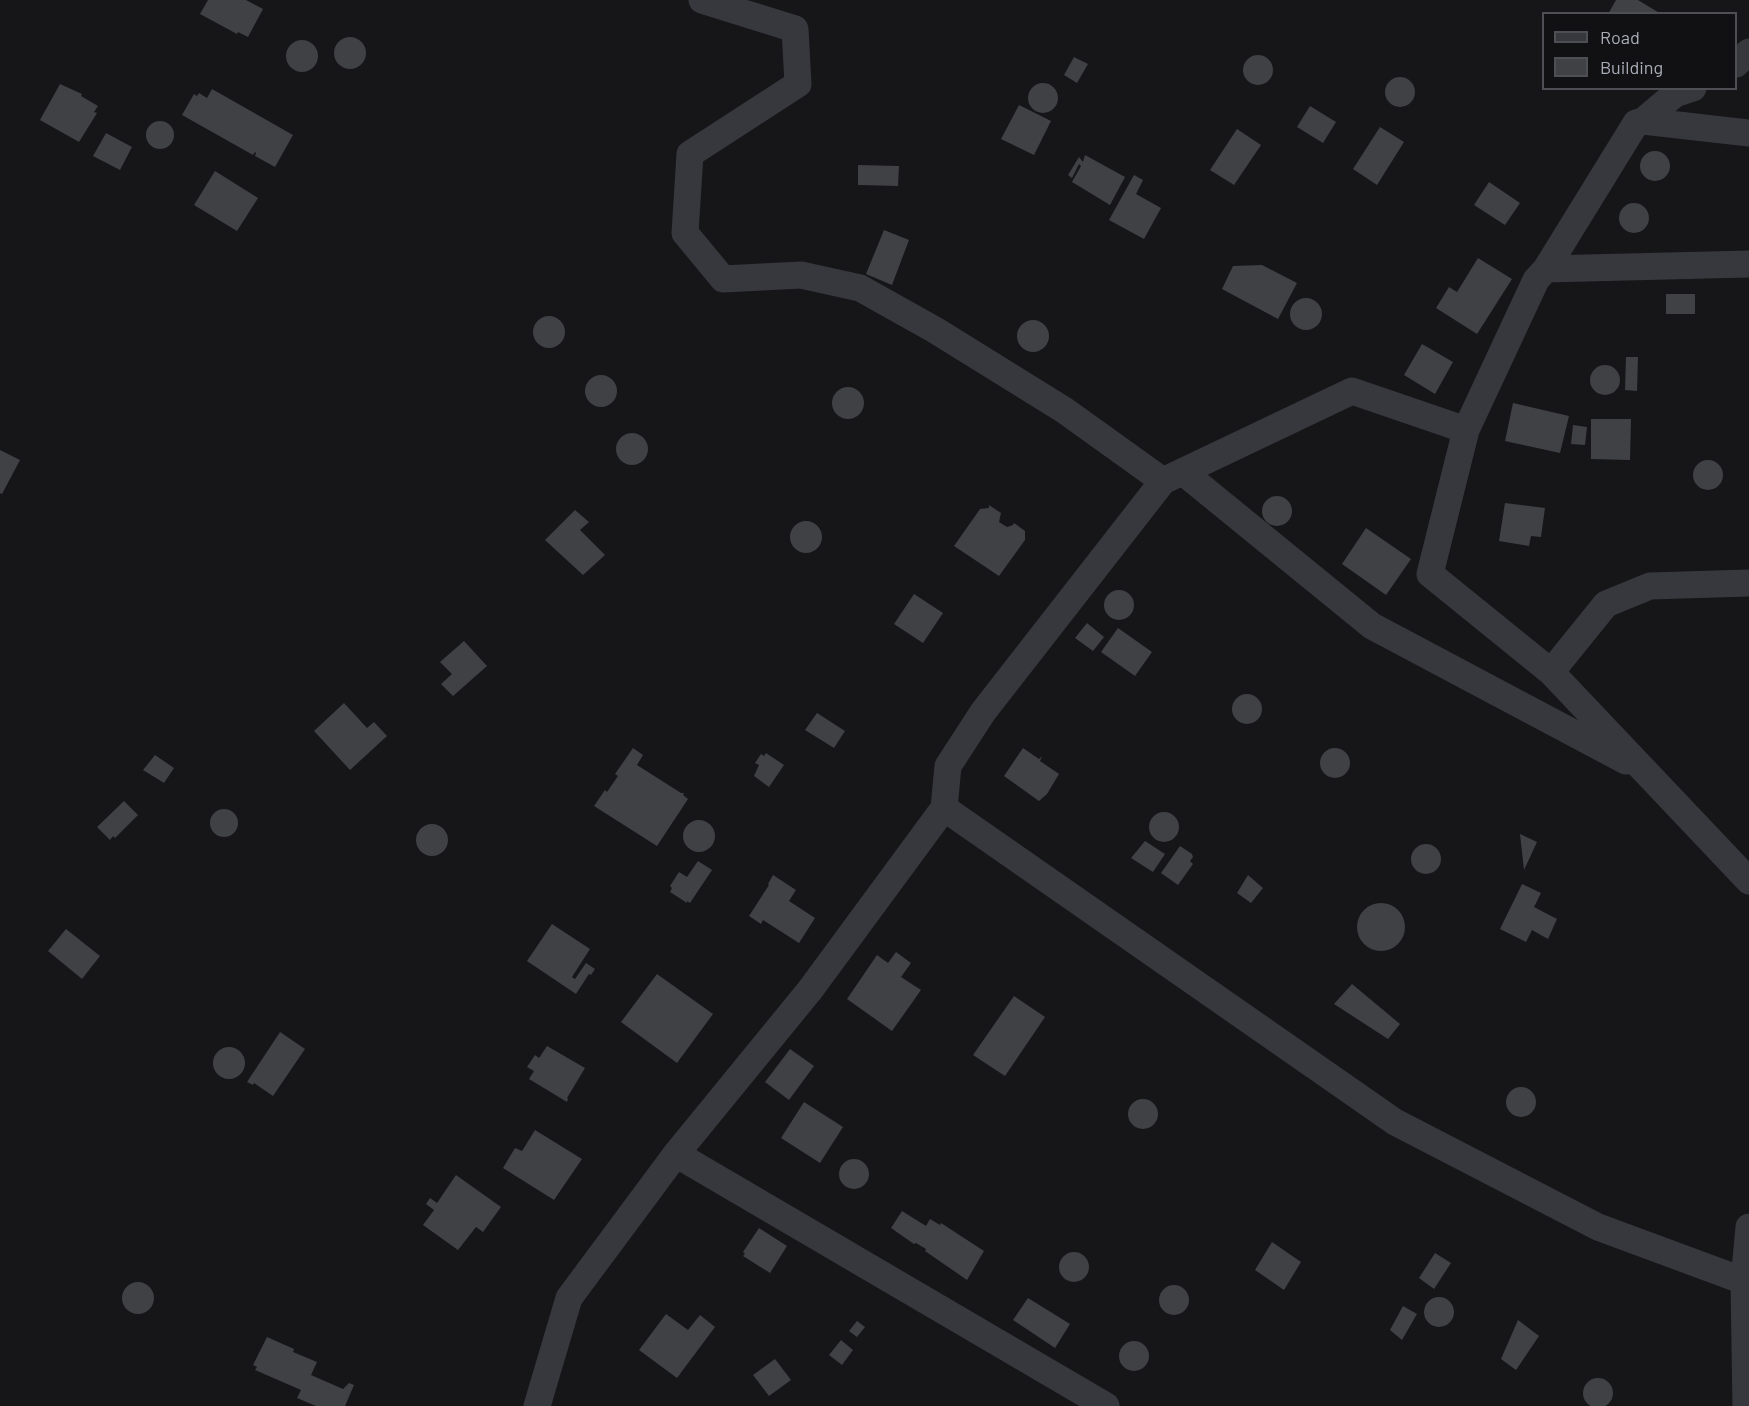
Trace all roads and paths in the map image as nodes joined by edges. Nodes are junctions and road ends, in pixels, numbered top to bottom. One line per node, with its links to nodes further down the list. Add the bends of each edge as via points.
1 (702, 0): 10 (street, via 795,28 798,84 690,154 685,233 723,279 801,275 860,288)
2 (1749, 52): 3 (street)
3 (1737, 63)
4 (1688, 90): 5 (street, via 1675,94)
5 (1643, 121): 6 (street); 8 (street, via 1636,123)
6 (1749, 133)
7 (1749, 264): 8 (street)
8 (1546, 269): 9 (street, via 1536,280)
9 (1466, 430): 10 (street, via 1352,391); 12 (street, via 1430,574)
10 (1173, 476): 13 (street, via 1372,627); 14 (street, via 983,712 948,766)
11 (1749, 583): 12 (street, via 1650,586 1606,604)
12 (1551, 672): 13 (street)
13 (1646, 772): 15 (street)
14 (944, 808): 16 (street, via 810,990); 18 (street, via 1395,1122 1598,1227)
15 (1749, 881)
16 (676, 1154): 19 (street, via 569,1298); 20 (street)
17 (1749, 1227): 18 (street)
18 (1746, 1282): 21 (street)
19 (537, 1406)
20 (1106, 1406)
21 (1746, 1406)

